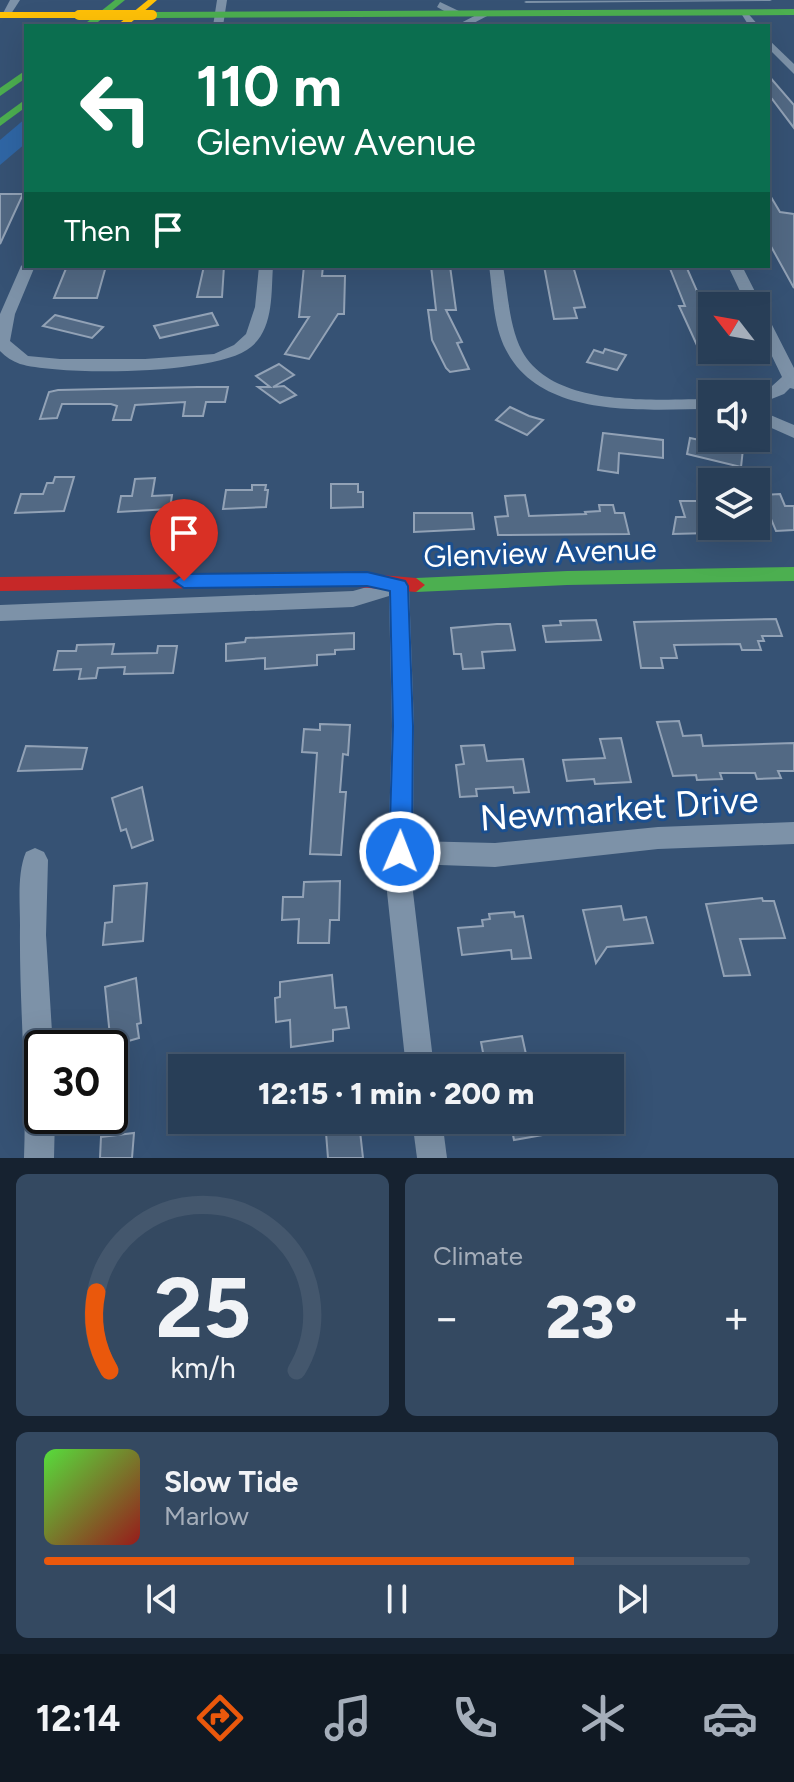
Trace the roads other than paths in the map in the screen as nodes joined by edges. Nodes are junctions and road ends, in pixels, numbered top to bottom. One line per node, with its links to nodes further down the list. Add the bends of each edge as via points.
1 (121, 0): 14 (main road)
2 (722, 0): 6 (lane); 10 (lane)
3 (770, 0): 10 (lane)
4 (591, 1): 5 (lane); 7 (lane)
5 (650, 1): 6 (lane)
6 (700, 4): 7 (main road); 10 (main road)
7 (527, 5): 13 (main road, via 486,14)
8 (152, 7): 14 (main road, bridge); 15 (main road); 16 (main road)
9 (7, 10): 14 (main road)
10 (748, 10): 11 (main road)
11 (794, 12)
12 (221, 14): 13 (main road); 15 (main road)
13 (444, 14)
14 (83, 20)
15 (199, 20)
16 (124, 24)
17 (770, 44): 18 (street)
18 (794, 71)
19 (24, 75): 20 (main road)
20 (0, 93)
21 (24, 104): 22 (main road)
22 (0, 123)
23 (27, 268): 24 (street, via 1,335 13,354 45,363 198,361 232,353 257,330)
24 (266, 268)
25 (496, 268): 31 (street, via 513,348 521,362 545,381 603,401)
26 (736, 268): 27 (street)
27 (748, 292)
28 (770, 337): 29 (street)
29 (792, 380): 30 (street)
30 (770, 394)
31 (698, 404)
32 (770, 421): 33 (street)
33 (794, 432)
34 (794, 574): 36 (main road, Glenview Avenue)
35 (0, 584): 36 (main road, Glenview Avenue, via 367,579)
36 (399, 586): 37 (street, via 353,599); 39 (street)
37 (0, 613)
38 (794, 833): 39 (street, Newmarket Drive, via 658,838 495,855)
39 (400, 852): 41 (street, via 404,951)
40 (35, 860): 43 (street, via 31,934 42,1113)
41 (418, 1054)
42 (429, 1134): 44 (street)
43 (39, 1158)
44 (432, 1158)

